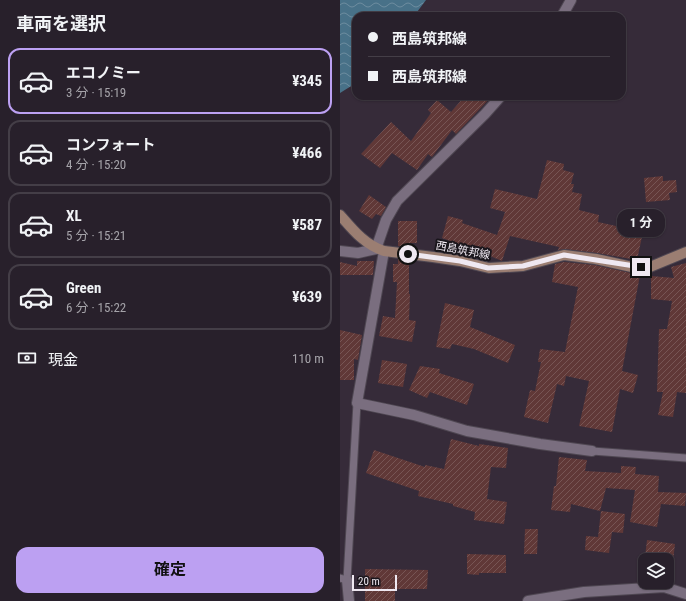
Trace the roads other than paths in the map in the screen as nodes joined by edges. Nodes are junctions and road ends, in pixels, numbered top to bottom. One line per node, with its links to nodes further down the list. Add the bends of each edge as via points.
1 (571, 0): 2 (street)
2 (564, 12)
3 (497, 100): 5 (street, via 397,201 386,220)
4 (340, 215): 5 (main road, via 361,238)
5 (380, 250): 6 (street, via 358,253); 7 (main road, 西島筑邦線, via 460,261 488,268 523,266 564,255 650,268); 8 (street)
6 (340, 251)
7 (686, 252)
8 (357, 403): 9 (street, via 414,415 467,431); 11 (lane)
9 (592, 451): 10 (lane)
10 (686, 458)
11 (344, 579): 13 (street)
12 (686, 594): 14 (street, via 664,587 584,592)
13 (349, 601)
14 (528, 601)

